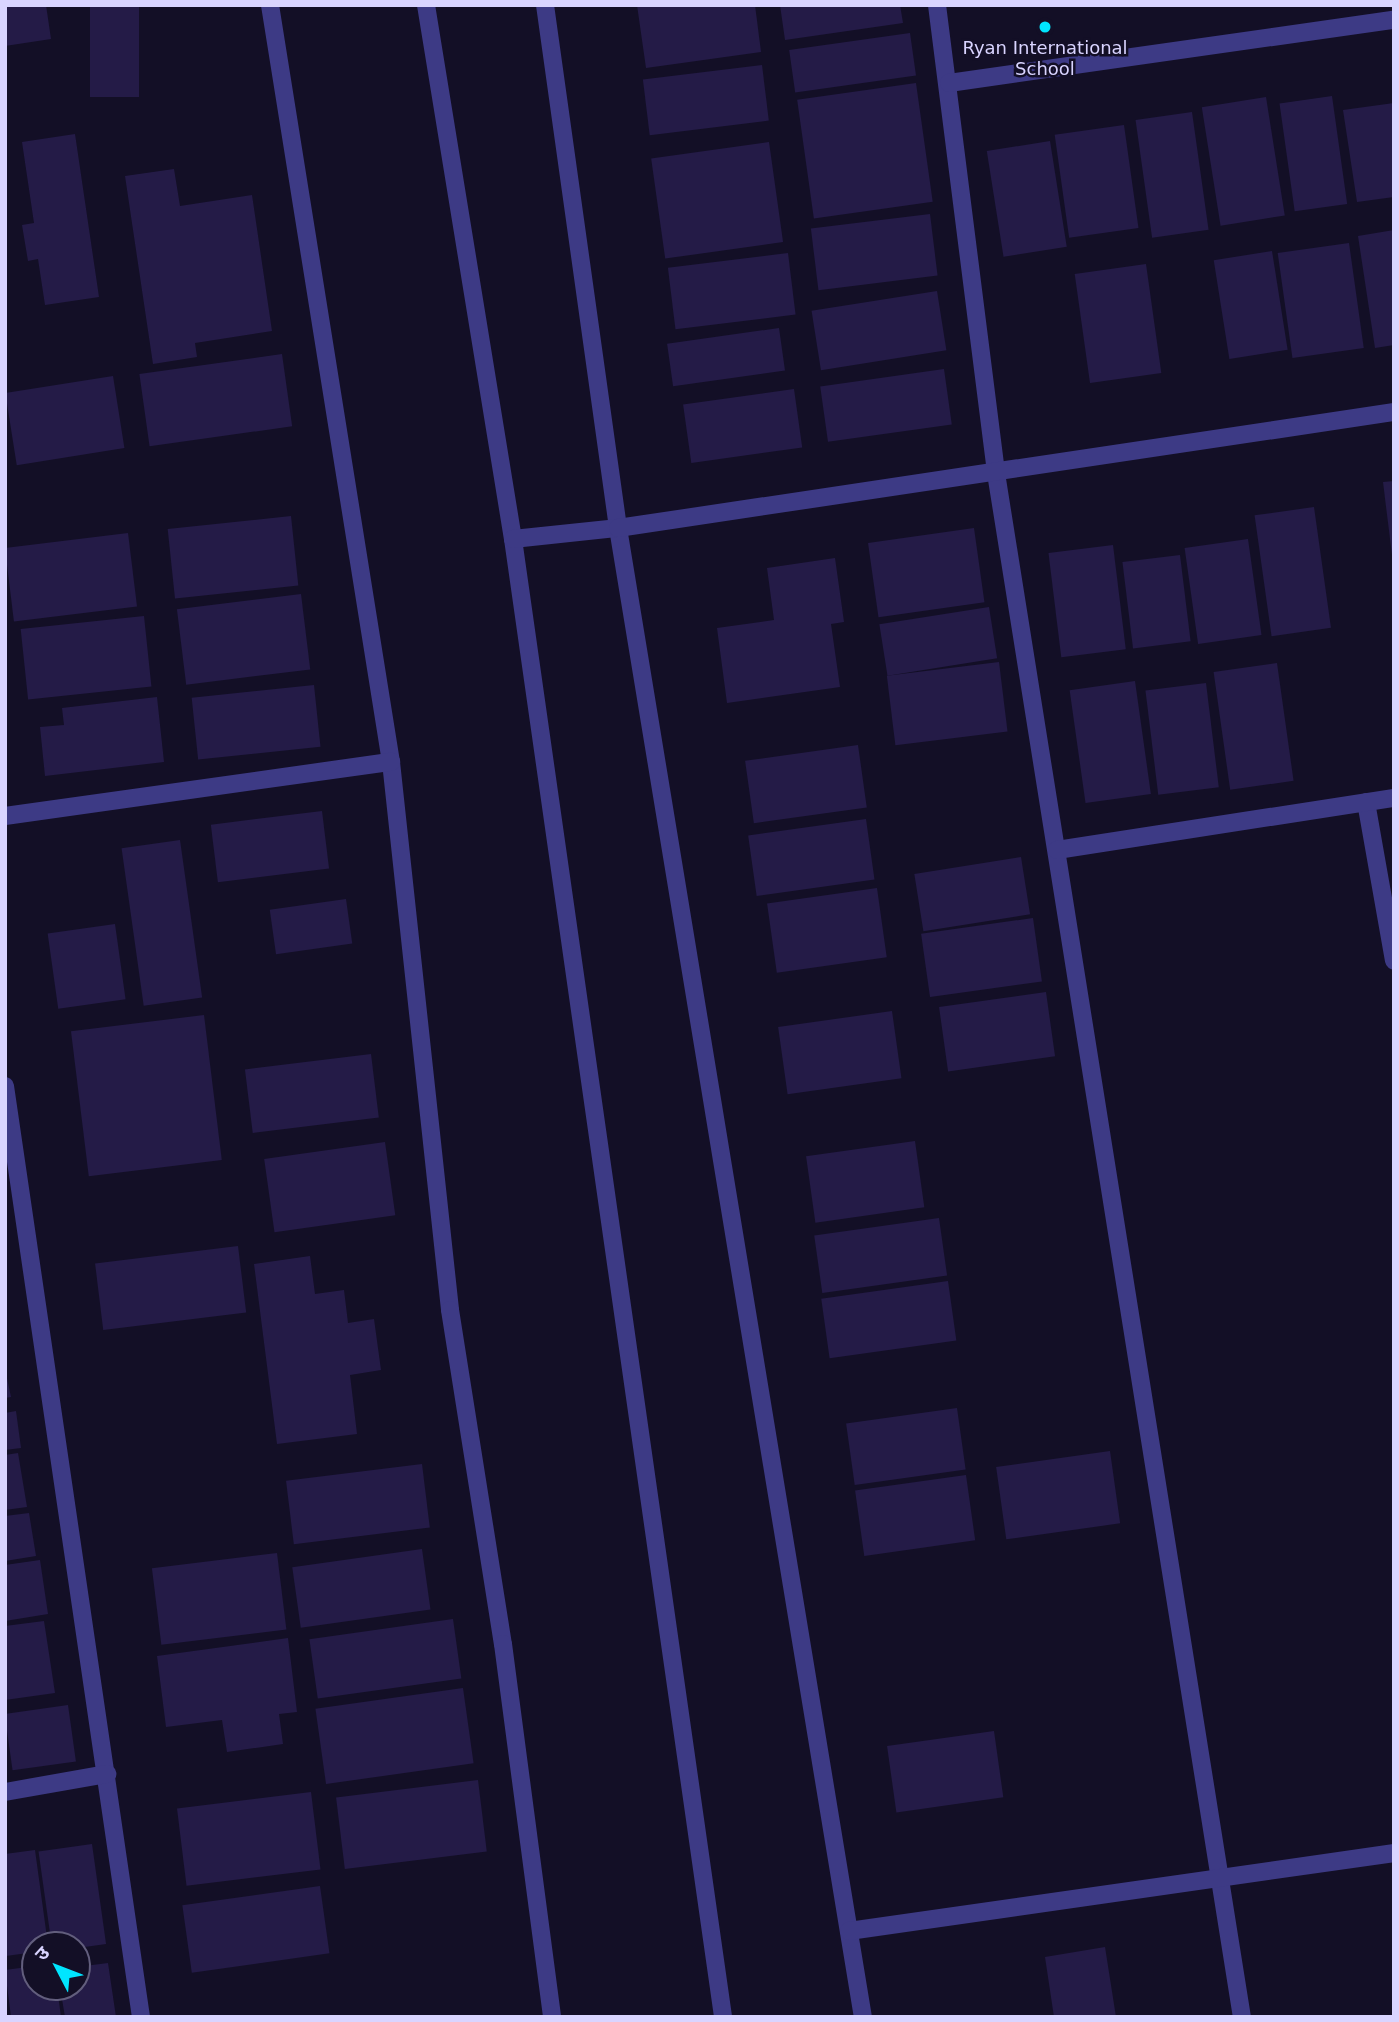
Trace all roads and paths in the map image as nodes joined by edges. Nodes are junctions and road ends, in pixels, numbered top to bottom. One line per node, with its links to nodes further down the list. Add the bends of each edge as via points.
1 (270, 5): 11 (street)
2 (426, 5): 10 (street)
3 (545, 5): 9 (street)
4 (937, 5): 6 (street)
5 (1394, 20): 6 (street)
6 (950, 83): 8 (street)
7 (1394, 412): 8 (street)
8 (996, 472): 9 (street); 15 (street)
9 (618, 528): 10 (street); 23 (street)
10 (513, 539): 26 (street)
11 (391, 762): 14 (street); 25 (street, via 450,1310 503,1644)
12 (1394, 798): 13 (street)
13 (1366, 802): 15 (street); 16 (street)
14 (5, 816)
15 (1057, 850): 22 (street)
16 (1394, 961)
17 (5, 1086): 18 (street)
18 (7, 1115): 19 (street)
19 (107, 1774): 20 (street); 24 (street)
20 (5, 1792)
21 (1394, 1853): 22 (street)
22 (1218, 1878): 23 (street); 28 (street)
23 (849, 1931): 27 (street)
24 (141, 2017)
25 (552, 2017)
26 (723, 2017)
27 (863, 2017)
28 (1242, 2017)

